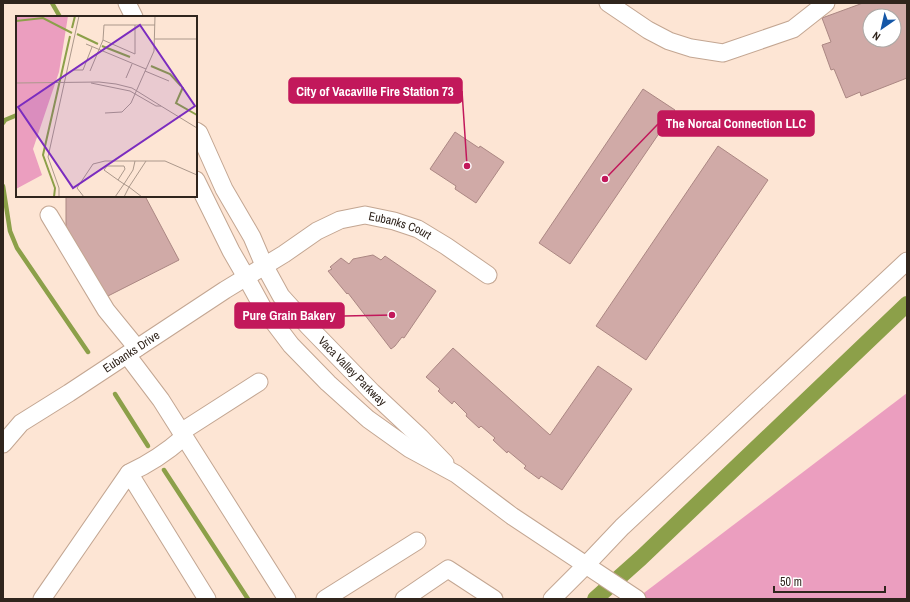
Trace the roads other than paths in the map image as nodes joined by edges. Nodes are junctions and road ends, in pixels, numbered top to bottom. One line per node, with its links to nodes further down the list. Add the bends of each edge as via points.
1 (127, 3): 4 (street)
2 (608, 3): 3 (street, via 669,41 691,48 723,53 793,29)
3 (826, 3)
4 (134, 16)
5 (197, 132): 9 (street, Vaca Valley Parkway, via 224,190 252,237)
6 (197, 182): 11 (street, Vaca Valley Parkway)
7 (49, 215): 12 (street)
8 (907, 261): 19 (street, via 622,527)
9 (264, 265): 10 (street, Eubanks Court, via 317,231 340,220 365,215 418,229); 11 (street, Eubanks Drive); 17 (street, Vaca Valley Parkway, via 281,296 308,326)
10 (488, 274)
11 (246, 277): 12 (street, Eubanks Drive); 17 (street, Vaca Valley Parkway, via 263,308 291,345 328,383 368,419 410,449)
12 (132, 352): 14 (street); 15 (street, Eubanks Drive, via 21,423)
13 (259, 382): 14 (street)
14 (183, 434): 16 (street, via 173,447); 22 (street)
15 (3, 444)
16 (130, 473): 20 (street); 21 (street)
17 (456, 474): 19 (street, Vaca Valley Parkway, via 512,516)
18 (417, 541): 23 (street)
19 (591, 568): 26 (street); 27 (street, Vaca Valley Parkway)
20 (42, 599)
21 (207, 599)
22 (287, 599)
23 (324, 599)
24 (404, 599): 25 (street, via 448,569)
25 (494, 599)
26 (552, 599)
27 (638, 599)

